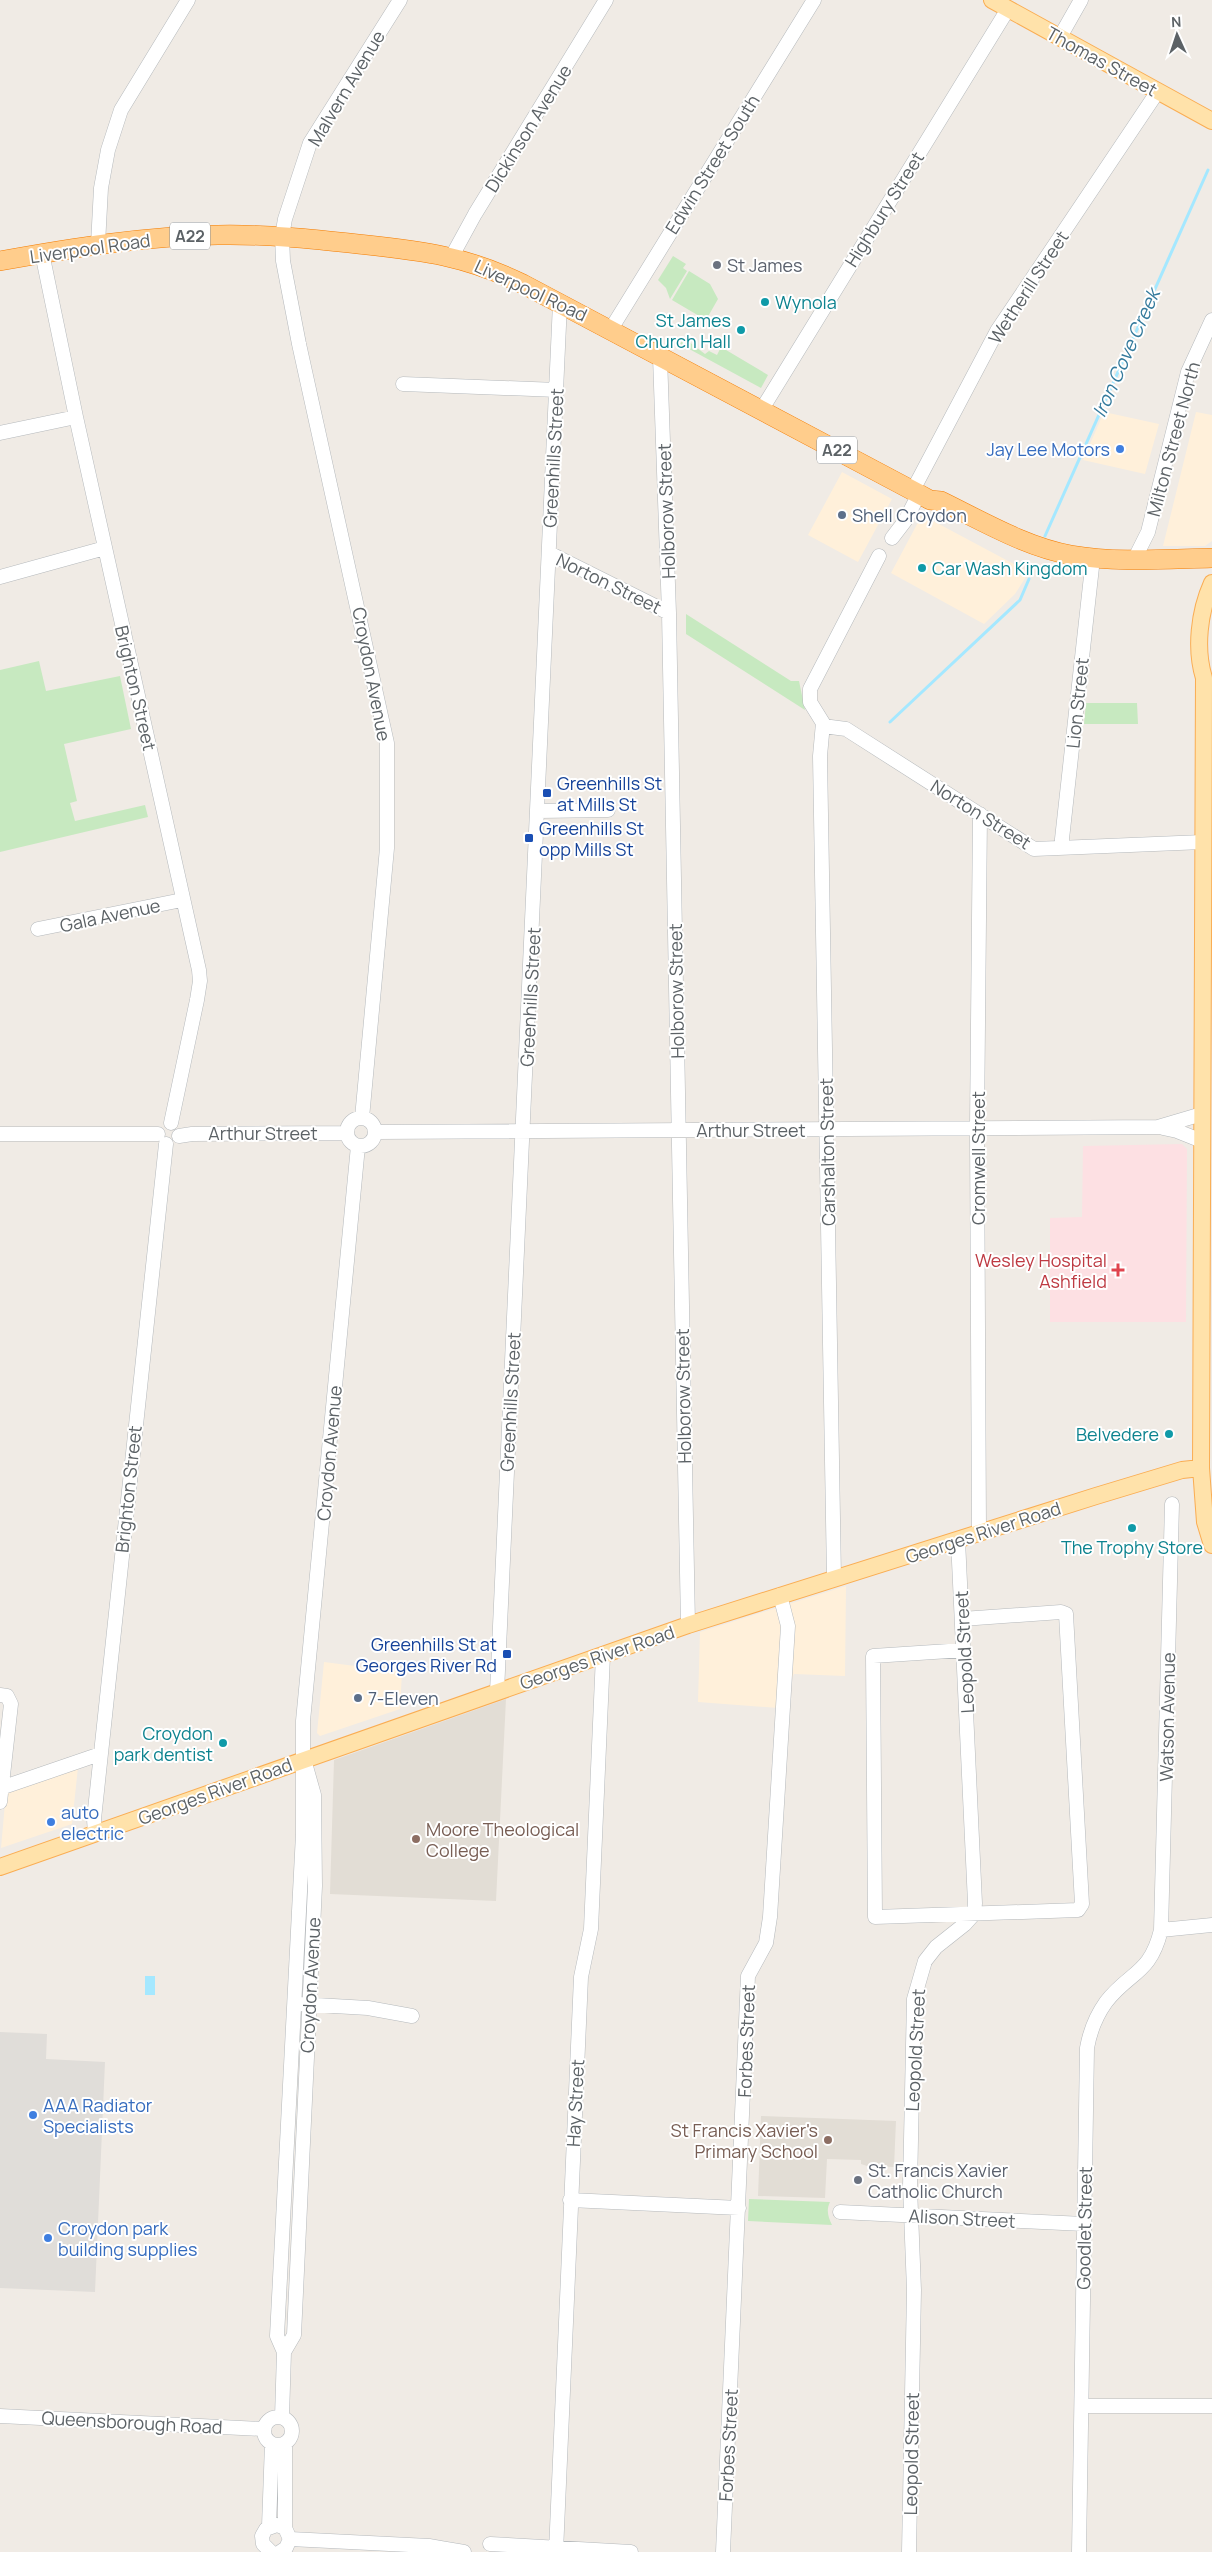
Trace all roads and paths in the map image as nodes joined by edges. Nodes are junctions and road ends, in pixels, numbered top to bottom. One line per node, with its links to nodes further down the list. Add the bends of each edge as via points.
1 (188, 0): 12 (street, via 122,110 108,150)
2 (400, 0): 11 (street, Malvern Avenue, via 310,143)
3 (606, 0): 14 (street, Dickinson Avenue)
4 (814, 0): 18 (street, Edwin Street South)
5 (992, 0): 7 (main road, Thomas Street)
6 (1081, 0): 8 (street)
7 (1008, 9): 8 (main road, Thomas Street); 22 (street, Highbury Street)
8 (1060, 37): 9 (main road, Thomas Street)
9 (1158, 92): 10 (main road, Thomas Street); 25 (street, Wetherill Street, via 997,331)
10 (1212, 121)
11 (282, 236): 12 (highway, Liverpool Road / A22, via 218,235); 14 (highway, Liverpool Road / A22); 48 (street, Croydon Avenue, via 283,262 299,344 387,743 387,848)
12 (98, 244): 13 (highway, Liverpool Road / A22)
13 (42, 253): 15 (highway, Liverpool Road / A22); 23 (street, Brighton Street)
14 (452, 256): 16 (highway, Liverpool Road / A22, via 500,273)
15 (0, 261)
16 (560, 303): 18 (highway, Liverpool Road / A22); 21 (street, Greenhills Street)
17 (1212, 320): 30 (street, Milton Street North, via 1188,372 1148,532)
18 (611, 329): 19 (highway, Liverpool Road / A22)
19 (660, 357): 22 (highway, Liverpool Road / A22); 36 (street, Holborow Street)
20 (403, 384): 21 (street)
21 (557, 390): 28 (street, Greenhills Street)
22 (762, 409): 25 (highway, Liverpool Road / A22)
23 (76, 417): 24 (street); 27 (street, Brighton Street)
24 (0, 433)
25 (921, 495): 26 (street, Wetherill Street); 32 (highway, Liverpool Road / A22, via 942,501 1029,542)
26 (892, 538)
27 (105, 548): 34 (street); 45 (street, Brighton Street)
28 (549, 554): 36 (street, Norton Street); 40 (street, Greenhills Street)
29 (879, 556): 39 (street, via 810,689 810,702)
30 (1135, 558): 31 (highway, Liverpool Road / A22); 32 (highway, Liverpool Road / A22)
31 (1212, 558)
32 (1092, 562): 33 (highway, Liverpool Road / A22); 44 (street, Lion Street)
33 (1212, 569)
34 (0, 577)
35 (1212, 583): 38 (main road, via 1204,608 1199,645)
36 (669, 613): 54 (street, Holborow Street)
37 (1212, 657): 38 (main road)
38 (1204, 678): 43 (main road)
39 (823, 726): 42 (street, Norton Street, via 846,729); 53 (street, Carshalton Street, via 820,756)
40 (539, 810): 41 (street); 55 (street, Greenhills Street)
41 (608, 810)
42 (980, 814): 44 (street, Norton Street, via 1034,849); 52 (street, Cromwell Street)
43 (1207, 841): 44 (street, Norton Street); 47 (main road)
44 (1060, 848)
45 (182, 900): 46 (street, Gala Avenue); 49 (street, Brighton Street, via 200,981)
46 (38, 929)
47 (1207, 959): 51 (main road)
48 (362, 1118): 56 (street, via 372,1124); 57 (street, via 349,1124)
49 (171, 1123): 59 (street, via 178,1129); 60 (street, via 161,1125)
50 (1158, 1127): 51 (street, Arthur Street); 51 (street, Arthur Street, via 1177,1131); 52 (street, Arthur Street)
51 (1204, 1127): 62 (main road)
52 (977, 1128): 53 (street, Arthur Street); 65 (street, Cromwell Street)
53 (826, 1129): 54 (street, Arthur Street); 68 (street, Carshalton Street)
54 (678, 1130): 55 (street, Arthur Street); 71 (street, Holborow Street)
55 (523, 1131): 56 (street, Arthur Street); 74 (street, Greenhills Street)
56 (375, 1132): 61 (street, via 372,1141)
57 (346, 1133): 59 (street, Arthur Street); 61 (street, via 349,1140)
58 (0, 1134): 60 (street)
59 (179, 1136): 60 (street, via 172,1144)
60 (162, 1139): 76 (street, Brighton Street)
61 (358, 1146): 77 (street, Croydon Avenue, via 303,1721)
62 (1207, 1399): 63 (main road)
63 (1202, 1468): 65 (main road, Georges River Road, via 1182,1470); 67 (main road, via 1206,1522)
64 (1172, 1504): 83 (street, Watson Avenue)
65 (979, 1532): 66 (main road, Georges River Road)
66 (958, 1540): 68 (main road, Georges River Road); 70 (street, Leopold Street)
67 (1212, 1546)
68 (834, 1578): 69 (main road, Georges River Road)
69 (780, 1595): 71 (main road, Georges River Road); 88 (street, Forbes Street, via 788,1626 772,1895 766,1944 748,1976)
70 (962, 1619): 72 (street, Leopold Street); 81 (street, via 1066,1614 1082,1904 1078,1910)
71 (688, 1625): 73 (main road, Georges River Road)
72 (964, 1650): 81 (street, Leopold Street, via 975,1872); 81 (street, via 873,1656 876,1917)
73 (603, 1655): 74 (main road, Georges River Road); 87 (street, Hay Street, via 591,1929 581,1977)
74 (497, 1692): 77 (main road, Georges River Road)
75 (0, 1695): 78 (street, via 7,1696 11,1704)
76 (100, 1754): 78 (street); 79 (street, Brighton Street)
77 (304, 1760): 79 (main road, Georges River Road); 84 (street, Croydon Avenue); 85 (street, Croydon Avenue, via 314,1795 315,1886)
78 (1, 1795)
79 (95, 1834): 80 (main road, Georges River Road)
80 (0, 1867)
81 (974, 1914): 91 (street, Leopold Street, via 925,1961 914,1999)
82 (1212, 1925): 83 (street)
83 (1161, 1930): 92 (street, Goodlet Street, via 1152,1957 1107,2001 1090,2034 1087,2048)
84 (294, 2004): 85 (street); 89 (street, Croydon Avenue)
85 (308, 2004): 86 (street, via 368,2008); 89 (street, Croydon Avenue)
86 (412, 2016)
87 (570, 2200): 88 (street); 102 (street, Hay Street)
88 (739, 2208): 105 (street, Forbes Street)
89 (291, 2212): 96 (street, Croydon Avenue, via 277,2336 284,2352)
90 (840, 2212): 91 (street, Alison Street)
91 (910, 2215): 92 (street, Alison Street); 106 (street, Leopold Street, via 914,2290)
92 (1084, 2224): 93 (street, Goodlet Street)
93 (1082, 2406): 94 (street); 107 (street, Goodlet Street)
94 (1212, 2406)
95 (0, 2416): 97 (street, Queensborough Road)
96 (282, 2417): 97 (street, via 270,2419); 98 (street, via 289,2421 292,2429 290,2437)
97 (264, 2429): 98 (street, via 266,2440)
98 (279, 2443): 99 (street); 101 (street)
99 (269, 2526): 101 (street, via 277,2525); 101 (street, via 262,2536 263,2544)
100 (490, 2544): 102 (street)
101 (278, 2547): 103 (street, via 429,2546)
102 (556, 2550): 104 (street)
103 (464, 2552)
104 (631, 2552)
105 (724, 2552)
106 (910, 2552)
107 (1079, 2552)

